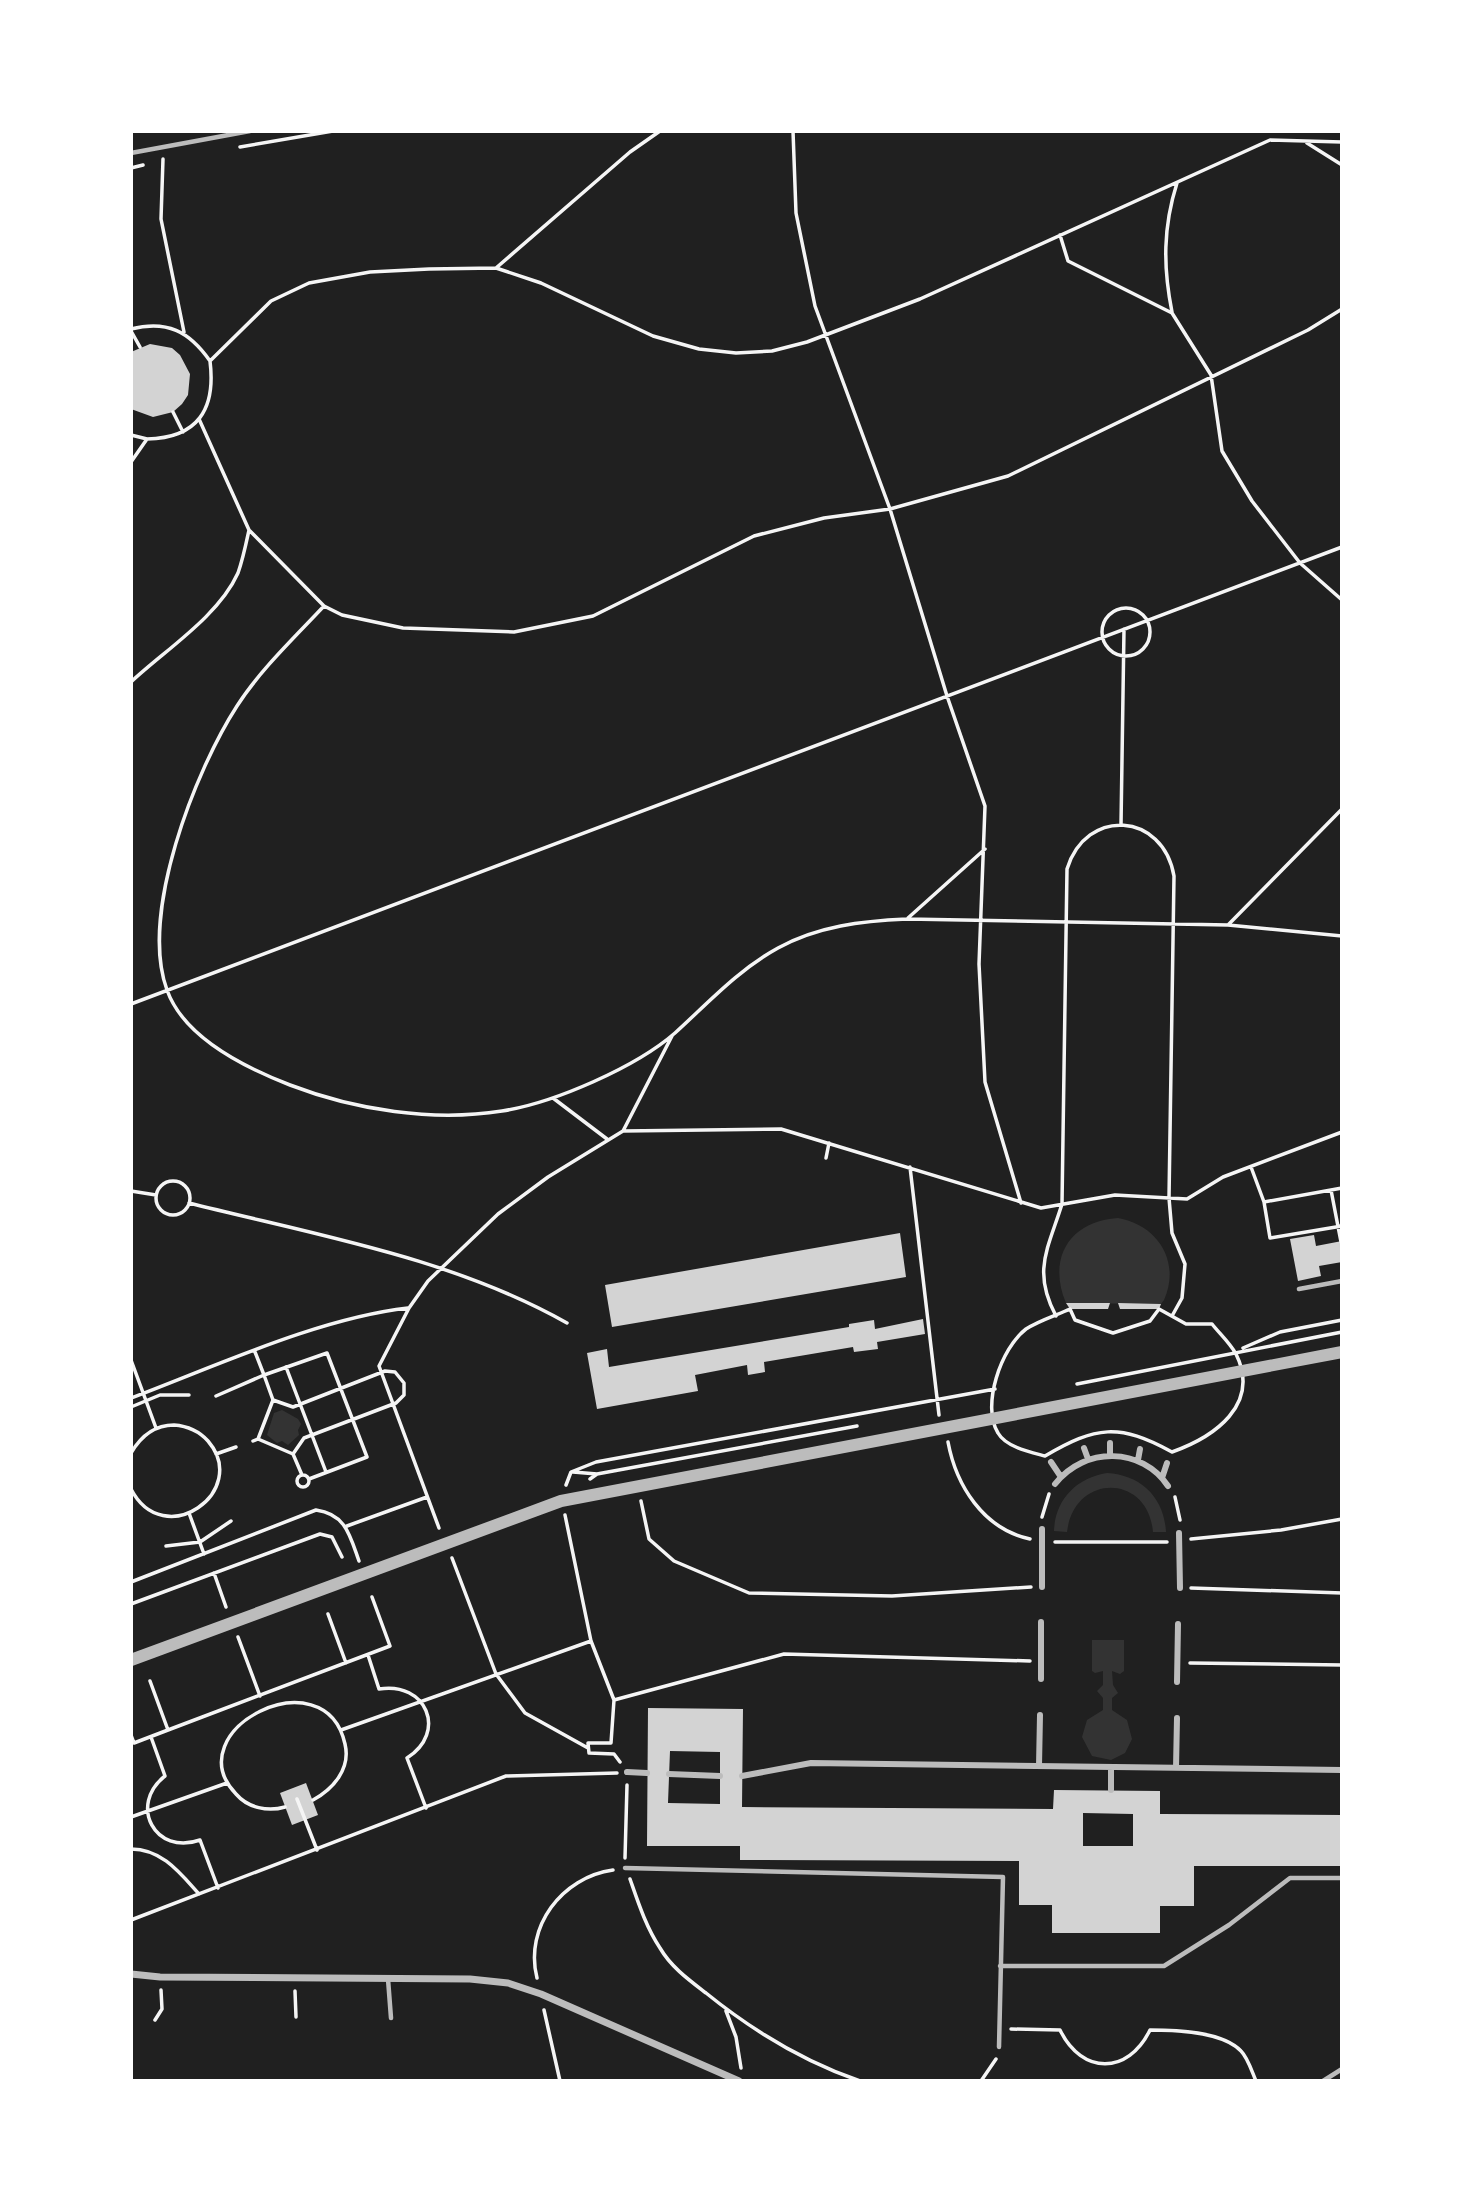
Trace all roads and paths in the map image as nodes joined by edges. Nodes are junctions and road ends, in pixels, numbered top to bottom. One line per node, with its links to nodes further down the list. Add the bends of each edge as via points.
1 (250, 131): 9 (lane)
2 (332, 131): 10 (path)
3 (660, 131): 18 (path)
4 (793, 131): 23 (path, via 800,244)
5 (1272, 131): 6 (path)
6 (1270, 140): 7 (path); 16 (path)
7 (1306, 142): 8 (path); 14 (path)
8 (1342, 142)
9 (161, 147): 11 (lane); 13 (path)
10 (228, 149)
11 (131, 153)
12 (176, 159): 13 (path)
13 (163, 161): 15 (path); 22 (path, via 161,219)
14 (1342, 165)
15 (131, 168)
16 (1177, 183): 17 (path); 20 (path, via 1169,209 1164,260)
17 (1060, 235): 20 (path, via 1068,261); 23 (path, via 920,299)
18 (496, 268): 23 (path, via 653,336 699,349 772,351); 25 (path, via 370,272 309,283 271,301)
19 (1342, 309): 26 (path)
20 (1172, 313): 26 (path)
21 (131, 330): 22 (path, via 150,324); 24 (path)
22 (184, 332): 25 (path)
23 (825, 336): 33 (path)
24 (140, 347)
25 (210, 360): 28 (path, via 212,390)
26 (1211, 375): 33 (path, via 1008,476); 36 (path, via 1222,451 1252,501)
27 (173, 412): 29 (path)
28 (199, 419): 29 (path); 34 (path)
29 (183, 432): 31 (path, via 166,439)
30 (131, 435): 31 (path)
31 (147, 439): 32 (path)
32 (131, 462)
33 (890, 509): 38 (path, via 824,518 754,536 593,616 514,632 403,628 342,615); 44 (path)
34 (249, 530): 38 (path); 43 (path, via 239,568 228,588 198,623)
35 (1342, 547): 36 (path)
36 (1300, 563): 37 (path); 39 (path)
37 (1342, 600)
38 (324, 606): 54 (path, via 238,704 203,765 184,814 167,883 161,956)
39 (1148, 620): 40 (path); 41 (path, via 1134,609 1118,609 1106,619); 42 (path, via 1149,642 1138,654)
40 (1124, 629): 41 (path); 42 (path)
41 (1102, 637): 42 (path, via 1108,648); 44 (path)
42 (1123, 656): 46 (path)
43 (131, 682)
44 (947, 696): 47 (path, via 985,806); 54 (path)
45 (1342, 809): 52 (path)
46 (1121, 825): 50 (path, via 1095,831 1076,847 1067,869); 51 (path, via 1145,831 1168,856 1174,876)
47 (985, 849): 48 (path); 49 (path)
48 (907, 919): 49 (path); 56 (path, via 860,921 778,948 716,993)
49 (983, 921): 50 (path); 72 (path, via 979,964 985,1082)
50 (1065, 922): 51 (path); 73 (path)
51 (1173, 924): 52 (path); 69 (path)
52 (1228, 925): 53 (path)
53 (1342, 936)
54 (167, 990): 55 (path); 57 (path, via 189,1023 234,1059 265,1075 337,1099 416,1114 458,1115 503,1111)
55 (131, 1004)
56 (673, 1035): 57 (path, via 611,1073); 58 (path)
57 (553, 1098): 60 (path)
58 (623, 1131): 60 (path); 61 (path, via 781,1129)
59 (1342, 1132): 64 (path)
60 (607, 1139): 76 (path, via 498,1214)
61 (829, 1143): 62 (path); 63 (path)
62 (826, 1158)
63 (910, 1167): 72 (path); 99 (path)
64 (1251, 1167): 69 (path, via 1223,1177 1187,1199); 70 (path)
65 (1342, 1188): 66 (path)
66 (1331, 1190): 70 (path); 74 (path)
67 (131, 1191): 68 (path)
68 (156, 1195): 71 (path, via 166,1214 177,1215); 71 (path, via 166,1182 177,1181 186,1187)
69 (1169, 1198): 73 (path, via 1115,1195); 81 (path, via 1172,1233 1185,1264 1182,1298)
70 (1264, 1202): 74 (path, via 1270,1238)
71 (189, 1203): 76 (path)
72 (1021, 1203): 73 (path, via 1041,1208)
73 (1062, 1204): 80 (path, via 1047,1245 1042,1280)
74 (1340, 1226): 75 (path)
75 (1341, 1242)
76 (442, 1268): 79 (path); 83 (path, via 529,1301)
77 (1342, 1281): 78 (lane)
78 (1299, 1289)
79 (409, 1308): 85 (path, via 373,1312); 90 (path, via 379,1366)
80 (1056, 1316)
81 (1172, 1316)
82 (1342, 1320): 86 (path, via 1280,1332)
83 (567, 1323)
84 (1342, 1332): 86 (path)
85 (255, 1352): 91 (path); 96 (path)
86 (1235, 1352): 92 (path)
87 (1342, 1352): 109 (street)
88 (131, 1360): 96 (path)
89 (286, 1367): 91 (path); 93 (path, via 327,1353); 103 (path)
90 (381, 1372): 93 (path); 104 (path); 104 (path, via 395,1372 404,1383 404,1395)
91 (264, 1376): 97 (path); 100 (path)
92 (1074, 1385)
93 (340, 1388): 103 (path); 108 (path)
94 (995, 1389): 99 (path)
95 (189, 1395): 96 (path)
96 (145, 1396): 98 (path); 105 (path); 110 (path)
97 (216, 1396)
98 (131, 1398)
99 (935, 1399): 125 (path, via 596,1462 571,1472)
100 (273, 1400): 103 (path, via 293,1407); 118 (path, via 256,1440)
101 (993, 1401): 102 (path)
102 (982, 1403)
103 (300, 1404): 111 (path)
104 (393, 1404): 108 (path); 134 (path)
105 (131, 1407)
106 (948, 1409): 107 (path)
107 (936, 1411)
108 (352, 1420): 111 (path); 124 (path, via 367,1457)
109 (944, 1426): 131 (street); 144 (path, via 958,1483 983,1514 1024,1538)
110 (156, 1428): 116 (path); 117 (path, via 177,1425 196,1431)
111 (312, 1435): 118 (path, via 304,1438); 124 (path)
112 (1111, 1443): 119 (street)
113 (236, 1447): 117 (path)
114 (1084, 1448): 120 (street)
115 (1140, 1449): 121 (street)
116 (131, 1453)
117 (216, 1454): 136 (path, via 215,1489 209,1500)
118 (293, 1454): 126 (path)
119 (1110, 1455): 120 (street); 121 (street)
120 (1088, 1460): 127 (street)
121 (1138, 1460): 128 (street)
122 (1051, 1462): 127 (street)
123 (1167, 1463): 128 (street)
124 (326, 1472): 129 (path)
125 (597, 1474)
126 (302, 1475): 129 (path); 129 (path, via 297,1481 300,1486 308,1485)
127 (1061, 1477): 130 (street)
128 (1163, 1478): 132 (street)
129 (309, 1479)
130 (1055, 1483): 140 (path, via 1044,1505)
131 (640, 1485): 135 (street); 151 (path, via 649,1539 674,1561 749,1593 892,1596)
132 (1168, 1486): 141 (path, via 1178,1506)
133 (131, 1489): 136 (path, via 150,1510 169,1516)
134 (428, 1497): 139 (path); 143 (path)
135 (561, 1501): 143 (street); 159 (path)
136 (189, 1513): 142 (path)
137 (1342, 1519): 145 (path)
138 (231, 1521): 142 (path)
139 (347, 1527): 147 (path, via 328,1512 316,1510); 149 (path)
140 (1042, 1529): 144 (street)
141 (1180, 1533): 145 (street)
142 (200, 1542): 146 (path); 147 (path)
143 (445, 1542): 149 (street); 166 (path)
144 (1042, 1542): 145 (path); 151 (street)
145 (1179, 1543): 152 (street)
146 (166, 1546)
147 (204, 1554): 150 (path)
148 (342, 1557): 155 (path, via 332,1537 324,1533)
149 (364, 1573): 161 (street)
150 (131, 1582)
151 (1042, 1587)
152 (1180, 1588): 153 (path)
153 (1342, 1593)
154 (372, 1597): 160 (path, via 390,1646)
155 (131, 1604)
156 (328, 1614): 163 (path)
157 (1041, 1622): 162 (street)
158 (1178, 1624): 164 (street)
159 (590, 1641): 166 (path); 170 (path)
160 (368, 1655): 163 (path); 171 (path, via 379,1689 404,1689)
161 (131, 1660)
162 (1041, 1662): 167 (street); 170 (path, via 784,1654)
163 (346, 1663): 174 (path)
164 (1177, 1663): 165 (path); 169 (street)
165 (1342, 1665)
166 (496, 1674): 171 (path); 178 (path, via 525,1713)
167 (1041, 1679)
168 (150, 1681): 174 (path)
169 (1177, 1682)
170 (614, 1700): 178 (path, via 611,1743 588,1743)
171 (422, 1702): 175 (path); 194 (path, via 428,1716 427,1737 407,1758)
172 (1040, 1716): 180 (street)
173 (1177, 1718): 182 (street)
174 (169, 1730): 177 (path)
175 (341, 1730): 189 (path, via 329,1714 304,1702 274,1706 248,1717 226,1742 222,1757); 192 (path, via 346,1745 344,1767 336,1782)
176 (131, 1735): 177 (path, via 134,1743)
177 (151, 1737): 195 (path, via 165,1776 150,1791)
178 (588, 1748): 179 (path, via 589,1753)
179 (614, 1754)
180 (1039, 1766): 181 (street); 188 (street, via 811,1763)
181 (1111, 1767): 182 (street); 190 (street)
182 (1176, 1768): 183 (street)
183 (1342, 1769)
184 (627, 1772): 185 (street); 194 (path, via 506,1776); 199 (path)
185 (647, 1773)
186 (669, 1774): 187 (street)
187 (720, 1776)
188 (742, 1776)
189 (227, 1783): 193 (path, via 248,1804); 195 (path)
190 (1111, 1790)
191 (297, 1799): 198 (path)
192 (313, 1800)
193 (285, 1807)
194 (426, 1808): 198 (path)
195 (147, 1810): 196 (path); 201 (path, via 152,1825 166,1839 200,1840)
196 (131, 1817)
197 (131, 1849): 202 (path, via 148,1849 174,1866)
198 (317, 1850): 201 (path)
199 (625, 1868): 204 (lane, via 1003,1877); 209 (path, via 576,1882 550,1909 535,1944 534,1969); 210 (path, via 661,1950)
200 (1342, 1878): 204 (lane, via 1290,1878 1229,1925 1164,1966)
201 (218, 1888): 202 (path)
202 (200, 1895): 203 (path)
203 (131, 1920)
204 (1000, 1966): 214 (lane)
205 (131, 1974): 206 (street)
206 (160, 1977): 208 (street); 213 (path, via 162,2009)
207 (388, 1978): 208 (street); 209 (street, via 508,1983); 212 (lane)
208 (295, 1979): 211 (path)
209 (541, 1994): 217 (street); 218 (path)
210 (725, 2009): 217 (path, via 736,2037); 219 (path, via 794,2054)
211 (296, 2017)
212 (391, 2018)
213 (155, 2020)
214 (999, 2029): 215 (lane); 221 (path, via 1060,2029 1080,2057 1096,2063 1130,2057 1150,2030 1183,2030 1241,2050)
215 (999, 2047): 220 (path, via 995,2063)
216 (1342, 2068): 222 (lane)
217 (740, 2077)
218 (560, 2081)
219 (860, 2081)
220 (981, 2081)
221 (1256, 2081)
222 (1324, 2081)

